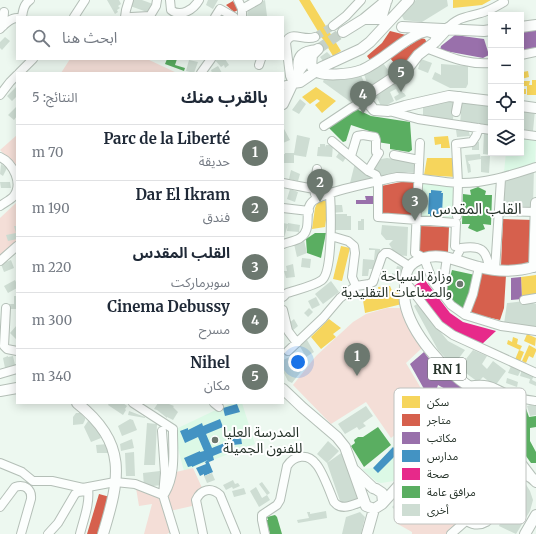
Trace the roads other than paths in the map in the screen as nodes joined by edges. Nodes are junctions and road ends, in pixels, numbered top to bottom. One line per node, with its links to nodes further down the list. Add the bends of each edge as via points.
1 (30, 0): 15 (street, via 26,3)
2 (85, 0): 16 (street)
3 (129, 0): 17 (street)
4 (158, 0): 18 (street)
5 (170, 0): 6 (street, via 171,10 178,13 191,9)
6 (199, 0)
7 (238, 0): 14 (street)
8 (258, 0): 14 (street)
9 (360, 0): 24 (street)
10 (387, 0): 22 (main road); 22 (main road, via 381,18)
11 (409, 0): 39 (main road, via 361,49)
12 (504, 2): 28 (street, via 483,13 458,19)
13 (4, 12): 25 (street)
14 (242, 13)
15 (22, 16)
16 (75, 16)
17 (125, 16)
18 (150, 16)
19 (216, 16): 20 (street, via 220,9)
20 (232, 16)
21 (16, 18): 25 (street, via 12,18)
22 (364, 19): 30 (main road)
23 (536, 25): 27 (main road)
24 (333, 26)
25 (2, 27)
26 (402, 27): 28 (main road)
27 (524, 27)
28 (448, 28): 29 (main road); 32 (main road)
29 (488, 30)
30 (343, 32)
31 (315, 37): 43 (street, via 306,39 294,36 287,40 290,76)
32 (436, 41): 33 (main road); 39 (main road, via 436,35 427,31 417,34 361,70 326,75)
33 (426, 48): 38 (street, via 464,62); 47 (main road, via 408,68 367,95)
34 (536, 52): 35 (street)
35 (524, 54)
36 (32, 60): 40 (street)
37 (210, 60): 41 (street)
38 (488, 63)
39 (315, 71): 43 (main road, via 300,82); 43 (main road, via 312,67 315,51 298,72)
40 (20, 72)
41 (202, 72)
42 (16, 76): 45 (street)
43 (293, 83): 44 (street); 49 (main road)
44 (284, 86)
45 (0, 95)
46 (459, 96): 48 (main road); 50 (main road); 54 (street)
47 (366, 100): 53 (main road, via 374,110); 56 (street)
48 (488, 101)
49 (284, 102)
50 (416, 103): 53 (main road); 55 (street)
51 (524, 106): 52 (main road)
52 (536, 108)
53 (388, 111): 55 (street)
54 (456, 112)
55 (418, 119): 57 (street)
56 (324, 126)
57 (479, 128): 58 (street); 75 (street, via 472,142 456,144)
58 (488, 130)
59 (524, 134): 60 (street)
60 (536, 136)
61 (332, 141): 64 (street)
62 (420, 143): 66 (street)
63 (394, 155): 66 (street)
64 (351, 156): 69 (street); 69 (street, via 358,136 375,137 376,152 379,153)
65 (0, 157): 70 (street, via 11,166)
66 (420, 160): 71 (street)
67 (536, 167): 72 (street)
68 (317, 169): 77 (street)
69 (368, 171): 73 (street, via 376,175)
70 (16, 178)
71 (420, 178): 73 (street); 75 (street); 87 (street)
72 (501, 179): 75 (street); 84 (street)
73 (378, 181): 78 (street); 87 (street, via 378,217)
74 (284, 183): 77 (street)
75 (458, 183): 86 (street)
76 (16, 188): 81 (street, via 13,197)
77 (314, 189): 79 (street)
78 (330, 193): 79 (street); 88 (street)
79 (315, 199): 83 (street)
80 (536, 203): 85 (main road)
81 (0, 206)
82 (284, 208): 83 (street)
83 (309, 211): 89 (street, via 307,228 303,235)
84 (498, 211): 85 (street); 97 (street)
85 (536, 212): 96 (main road)
86 (456, 219): 87 (street); 90 (street)
87 (416, 220): 92 (street, via 416,253)
88 (330, 236): 99 (street, via 348,241 354,246 352,277); 101 (street, via 325,277)
89 (284, 244)
90 (456, 246)
91 (16, 247): 94 (street)
92 (424, 258): 93 (main road); 95 (main road); 100 (street, via 433,282)
93 (451, 258): 97 (main road); 97 (street, via 461,248 478,248 488,259); 100 (street)
94 (0, 261)
95 (409, 266): 98 (main road, RN 1); 99 (street, via 385,253 373,282)
96 (535, 267): 97 (main road, via 508,271)
97 (487, 269): 106 (street)
98 (405, 281): 112 (street, via 439,325 453,336); 114 (main road, RN 1, via 404,302 413,325 434,356)
99 (356, 286): 108 (street, via 340,298)
100 (442, 293): 106 (street)
101 (284, 295)
102 (536, 298): 103 (street)
103 (524, 300)
104 (6, 308): 109 (street, via 4,346)
105 (284, 314): 108 (street, via 288,331)
106 (465, 315): 107 (street, via 501,326)
107 (536, 330)
108 (297, 342): 110 (street)
109 (16, 351)
110 (288, 351)
111 (16, 369): 113 (street)
112 (536, 373)
113 (0, 374)
114 (468, 386): 116 (main road, RN 1); 117 (street, via 479,384)
115 (16, 388): 119 (main road)
116 (471, 388)
117 (495, 388)
118 (284, 390): 126 (main road, via 337,437 345,447)
119 (0, 391)
120 (526, 399): 121 (street)
121 (536, 401)
122 (78, 404): 129 (main road, via 102,427 110,442 116,462)
123 (134, 404): 134 (street, via 173,430 172,477)
124 (162, 431): 134 (street)
125 (0, 463): 132 (street, via 22,472 33,481 52,481)
126 (354, 470): 131 (main road); 135 (main road)
127 (526, 470): 128 (main road)
128 (534, 480)
129 (115, 482): 132 (street); 134 (street, via 135,484); 144 (main road)
130 (394, 483): 131 (main road)
131 (376, 489): 135 (main road, via 367,490); 136 (main road, via 383,496)
132 (88, 490): 142 (street, via 75,494); 143 (street, via 88,507)
133 (394, 490): 136 (main road)
134 (164, 494): 145 (street)
135 (363, 500): 138 (main road, via 366,506); 148 (street, via 345,507 338,505 334,502 316,463 306,457 297,457 287,466 277,505 262,515)
136 (383, 502): 138 (main road)
137 (0, 507): 141 (street, via 16,487 23,486 29,489 31,499)
138 (374, 509): 149 (main road)
139 (536, 515): 151 (main road)
140 (462, 524): 150 (street)
141 (21, 534)
142 (48, 534)
143 (80, 534)
144 (103, 534)
145 (175, 534)
146 (203, 534): 147 (street, via 196,500 201,493 209,490 220,495)
147 (236, 534)
148 (265, 534)
149 (366, 534)
150 (450, 534)
151 (525, 534)

